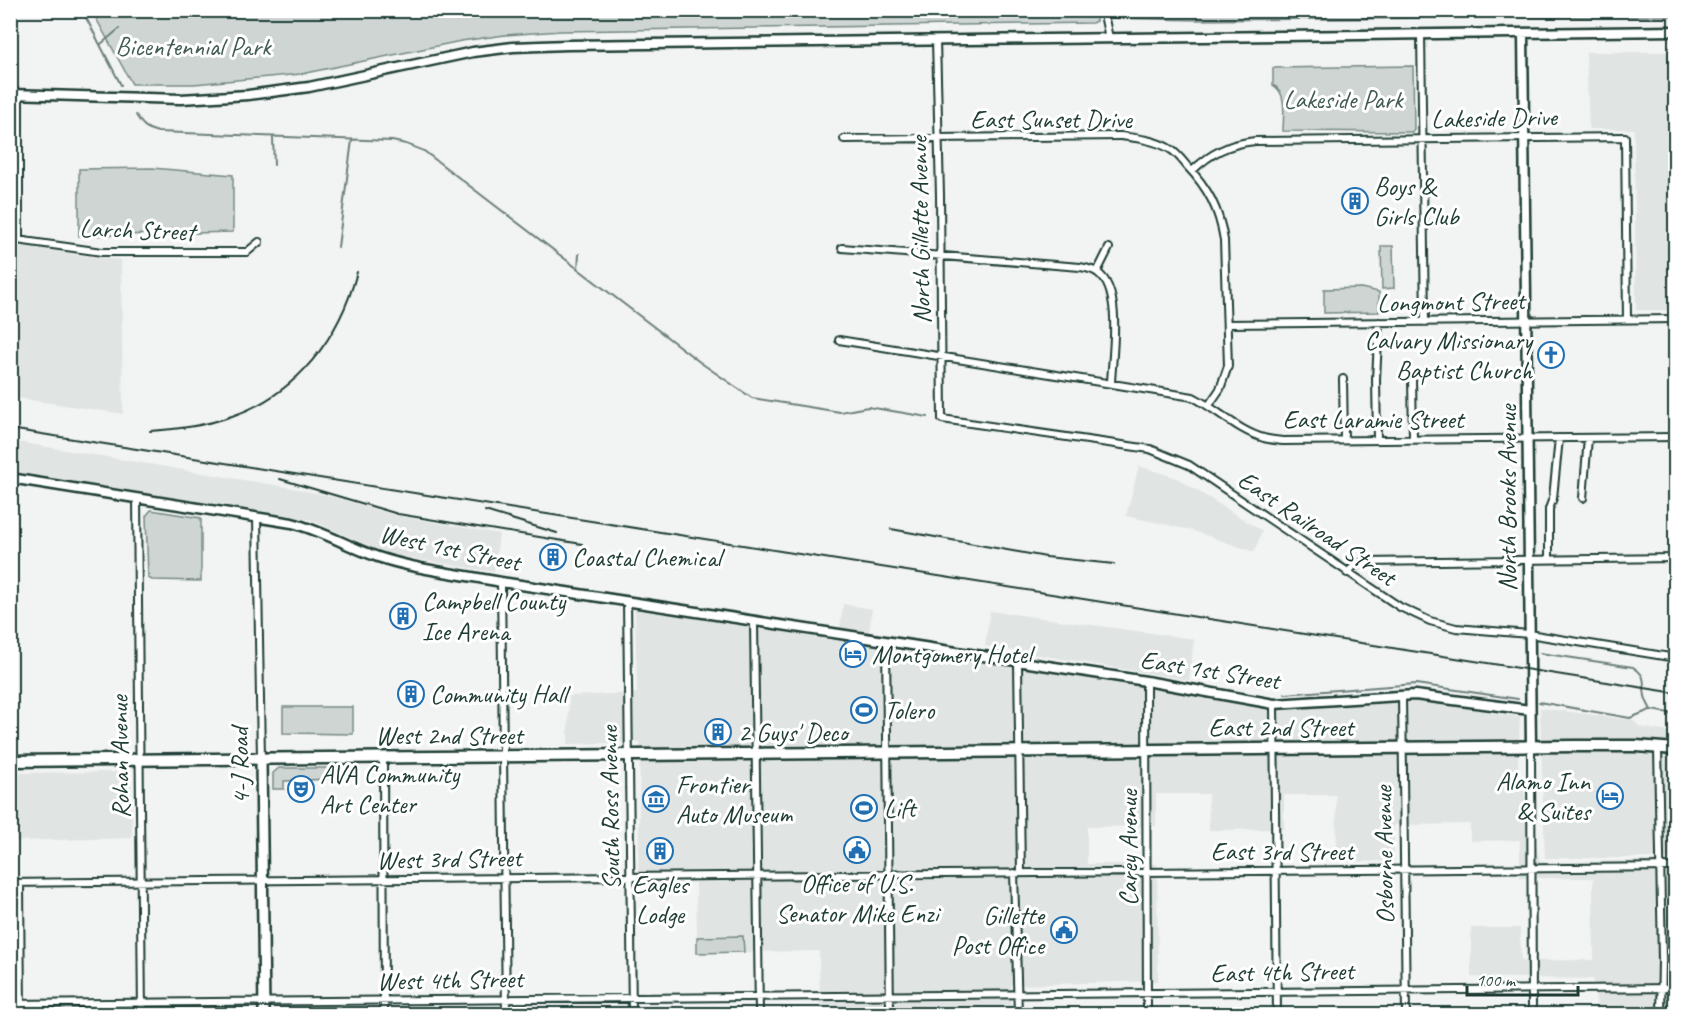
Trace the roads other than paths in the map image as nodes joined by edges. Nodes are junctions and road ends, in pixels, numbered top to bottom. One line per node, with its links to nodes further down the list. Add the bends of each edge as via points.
1 (1103, 10): 5 (street)
2 (1676, 31): 3 (street)
3 (1523, 33): 4 (street); 8 (street, North Brooks Avenue)
4 (1421, 34): 5 (street); 13 (street)
5 (1108, 38): 6 (street)
6 (936, 40): 7 (street, via 513,47 435,59 309,87 248,95 181,99); 9 (street, North Gillette Avenue)
7 (15, 94): 11 (street)
8 (1524, 137): 13 (street, Lakeside Drive); 24 (street, Lakeside Drive, via 1625,137); 26 (street, North Brooks Avenue)
9 (939, 138): 12 (street, East Sunset Drive); 14 (street, East Sunset Drive, via 1120,136 1148,140 1171,149); 22 (street, North Gillette Avenue)
10 (10, 139): 11 (street)
11 (19, 139): 16 (street)
12 (844, 139)
13 (1423, 139): 14 (street, Lakeside Drive, via 1238,143 1224,147); 28 (street)
14 (1192, 171): 29 (street, East Sunset Drive, via 1209,193 1221,220)
15 (10, 206): 16 (street)
16 (19, 206): 18 (street)
17 (10, 239): 18 (street, Larch Street)
18 (19, 239): 19 (street, Larch Street, via 130,253 247,252)
19 (259, 242)
20 (842, 248): 22 (street)
21 (1109, 248): 23 (street)
22 (941, 255): 23 (street, via 1080,267); 31 (street, North Gillette Avenue)
23 (1097, 272): 34 (street, via 1109,285 1113,303)
24 (1627, 319): 25 (street, Longmont Street); 26 (street, Longmont Street)
25 (1676, 319)
26 (1527, 320): 28 (street, Longmont Street); 38 (street, North Brooks Avenue)
27 (1378, 322): 28 (street, Longmont Street); 29 (street, Longmont Street); 43 (street)
28 (1425, 322)
29 (1227, 324): 35 (street, East Sunset Drive, via 1228,366)
30 (839, 340): 31 (street, East Laramie Street)
31 (941, 357): 34 (street, East Laramie Street); 36 (street, North Gillette Avenue)
32 (1412, 378): 41 (street)
33 (1343, 379): 42 (street)
34 (1111, 383): 35 (street, East Laramie Street, via 1193,398)
35 (1209, 405): 42 (street, East Laramie Street, via 1264,438)
36 (942, 419): 51 (street, East Railroad Street, via 1150,449 1189,465)
37 (1676, 437): 40 (street, East Laramie Street)
38 (1527, 438): 39 (street, East Laramie Street); 41 (street, East Laramie Street); 49 (street, North Brooks Avenue)
39 (1559, 438): 40 (street, East Laramie Street); 50 (street, via 1549,509)
40 (1588, 438): 46 (street)
41 (1413, 439): 43 (street, East Laramie Street)
42 (1344, 440): 43 (street, East Laramie Street)
43 (1377, 440)
44 (10, 478): 45 (street, West 1st Street)
45 (136, 498): 47 (street, West 1st Street); 76 (street, Rohan Avenue)
46 (1583, 498)
47 (258, 517): 52 (street, West 1st Street, via 306,527 399,563); 75 (street, 4-J Road)
48 (1676, 558): 50 (street)
49 (1530, 559): 50 (street); 51 (street, via 1364,562); 55 (street, North Brooks Avenue)
50 (1548, 559)
51 (1347, 573): 55 (street, East Railroad Street, via 1430,621 1456,628)
52 (501, 582): 53 (street, West 1st Street); 74 (street)
53 (627, 601): 54 (street, West 1st Street); 72 (street, South Ross Avenue)
54 (754, 621): 56 (street, West 1st Street); 71 (street)
55 (1529, 634): 57 (street, East Railroad Street); 62 (street, North Brooks Avenue)
56 (886, 642): 58 (street, East 1st Street); 70 (street)
57 (1676, 658)
58 (1018, 663): 59 (street, East 1st Street); 69 (street)
59 (1146, 681): 61 (street, East 1st Street); 68 (street, Carey Avenue)
60 (1402, 696): 61 (street, East 1st Street); 62 (street, East 1st Street); 65 (street, Osborne Avenue)
61 (1274, 704): 66 (street)
62 (1530, 710): 63 (street, North Brooks Avenue)
63 (1530, 746): 64 (main road, East 2nd Street); 65 (main road, East 2nd Street); 80 (street)
64 (1658, 747): 67 (main road, East 2nd Street); 78 (street)
65 (1403, 748): 66 (main road, East 2nd Street); 81 (street, Osborne Avenue)
66 (1275, 749): 68 (main road, East 2nd Street); 83 (street)
67 (1676, 749)
68 (1147, 750): 69 (main road, East 2nd Street); 82 (street, Carey Avenue)
69 (1019, 751): 70 (main road, East 2nd Street); 84 (street)
70 (887, 753): 71 (main road, West 2nd Street); 86 (street)
71 (756, 754): 72 (main road, West 2nd Street); 85 (street)
72 (628, 755): 74 (main road, West 2nd Street); 87 (street, South Ross Avenue)
73 (383, 758): 74 (main road, West 2nd Street); 75 (main road, West 2nd Street); 89 (street)
74 (504, 758): 88 (street)
75 (261, 759): 76 (main road, West 2nd Street); 90 (main road, 4-J Road)
76 (139, 760): 77 (main road, West 2nd Street); 91 (street, Rohan Avenue)
77 (10, 761)
78 (1660, 867): 79 (street, East 3rd Street); 80 (street, East 3rd Street); 94 (street)
79 (1676, 867)
80 (1532, 868): 81 (street, East 3rd Street); 96 (street)
81 (1404, 869): 83 (street, East 3rd Street); 97 (street, Osborne Avenue)
82 (1148, 871): 83 (street, East 3rd Street); 84 (street, East 3rd Street); 98 (street, Carey Avenue)
83 (1276, 871): 99 (street)
84 (1017, 873): 86 (street, East 3rd Street); 100 (street)
85 (756, 874): 86 (street, West 3rd Street); 87 (street, West 3rd Street); 102 (street)
86 (888, 874): 101 (street)
87 (630, 875): 88 (street, West 3rd Street); 103 (street, South Ross Avenue)
88 (506, 878): 89 (street, West 3rd Street); 104 (street)
89 (384, 879): 90 (street, West 3rd Street); 105 (street)
90 (262, 880): 91 (street, West 3rd Street); 106 (main road, 4-J Road)
91 (141, 881): 93 (street, West 3rd Street); 107 (street, Rohan Avenue)
92 (10, 883): 93 (street, West 3rd Street)
93 (20, 883): 109 (street)
94 (1662, 988): 95 (street, East 4th Street); 96 (street, East 4th Street); 123 (street)
95 (1676, 988)
96 (1532, 989): 97 (street, East 4th Street); 122 (street)
97 (1405, 990): 99 (street, East 4th Street); 121 (street, Osborne Avenue)
98 (1148, 992): 99 (street, East 4th Street); 100 (street, East 4th Street); 119 (street, Carey Avenue)
99 (1277, 992): 120 (street)
100 (1018, 994): 101 (street, East 4th Street); 118 (street)
101 (890, 995): 102 (street, West 4th Street); 117 (street)
102 (758, 997): 103 (street, West 4th Street); 116 (street)
103 (632, 998): 104 (street, West 4th Street); 115 (street, South Ross Avenue)
104 (506, 999): 105 (street, West 4th Street); 114 (street)
105 (384, 1000): 106 (street, West 4th Street); 113 (street)
106 (264, 1002): 107 (street, West 4th Street); 112 (main road, 4-J Road)
107 (142, 1003): 109 (street, West 4th Street); 111 (street, Rohan Avenue)
108 (10, 1004): 109 (street, West 4th Street)
109 (21, 1004): 110 (street)
110 (21, 1014)
111 (142, 1014)
112 (264, 1014)
113 (384, 1014)
114 (506, 1014)
115 (632, 1014)
116 (759, 1014)
117 (890, 1014)
118 (1018, 1014)
119 (1147, 1014)
120 (1277, 1014)
121 (1406, 1014)
122 (1533, 1014)
123 (1661, 1014)

